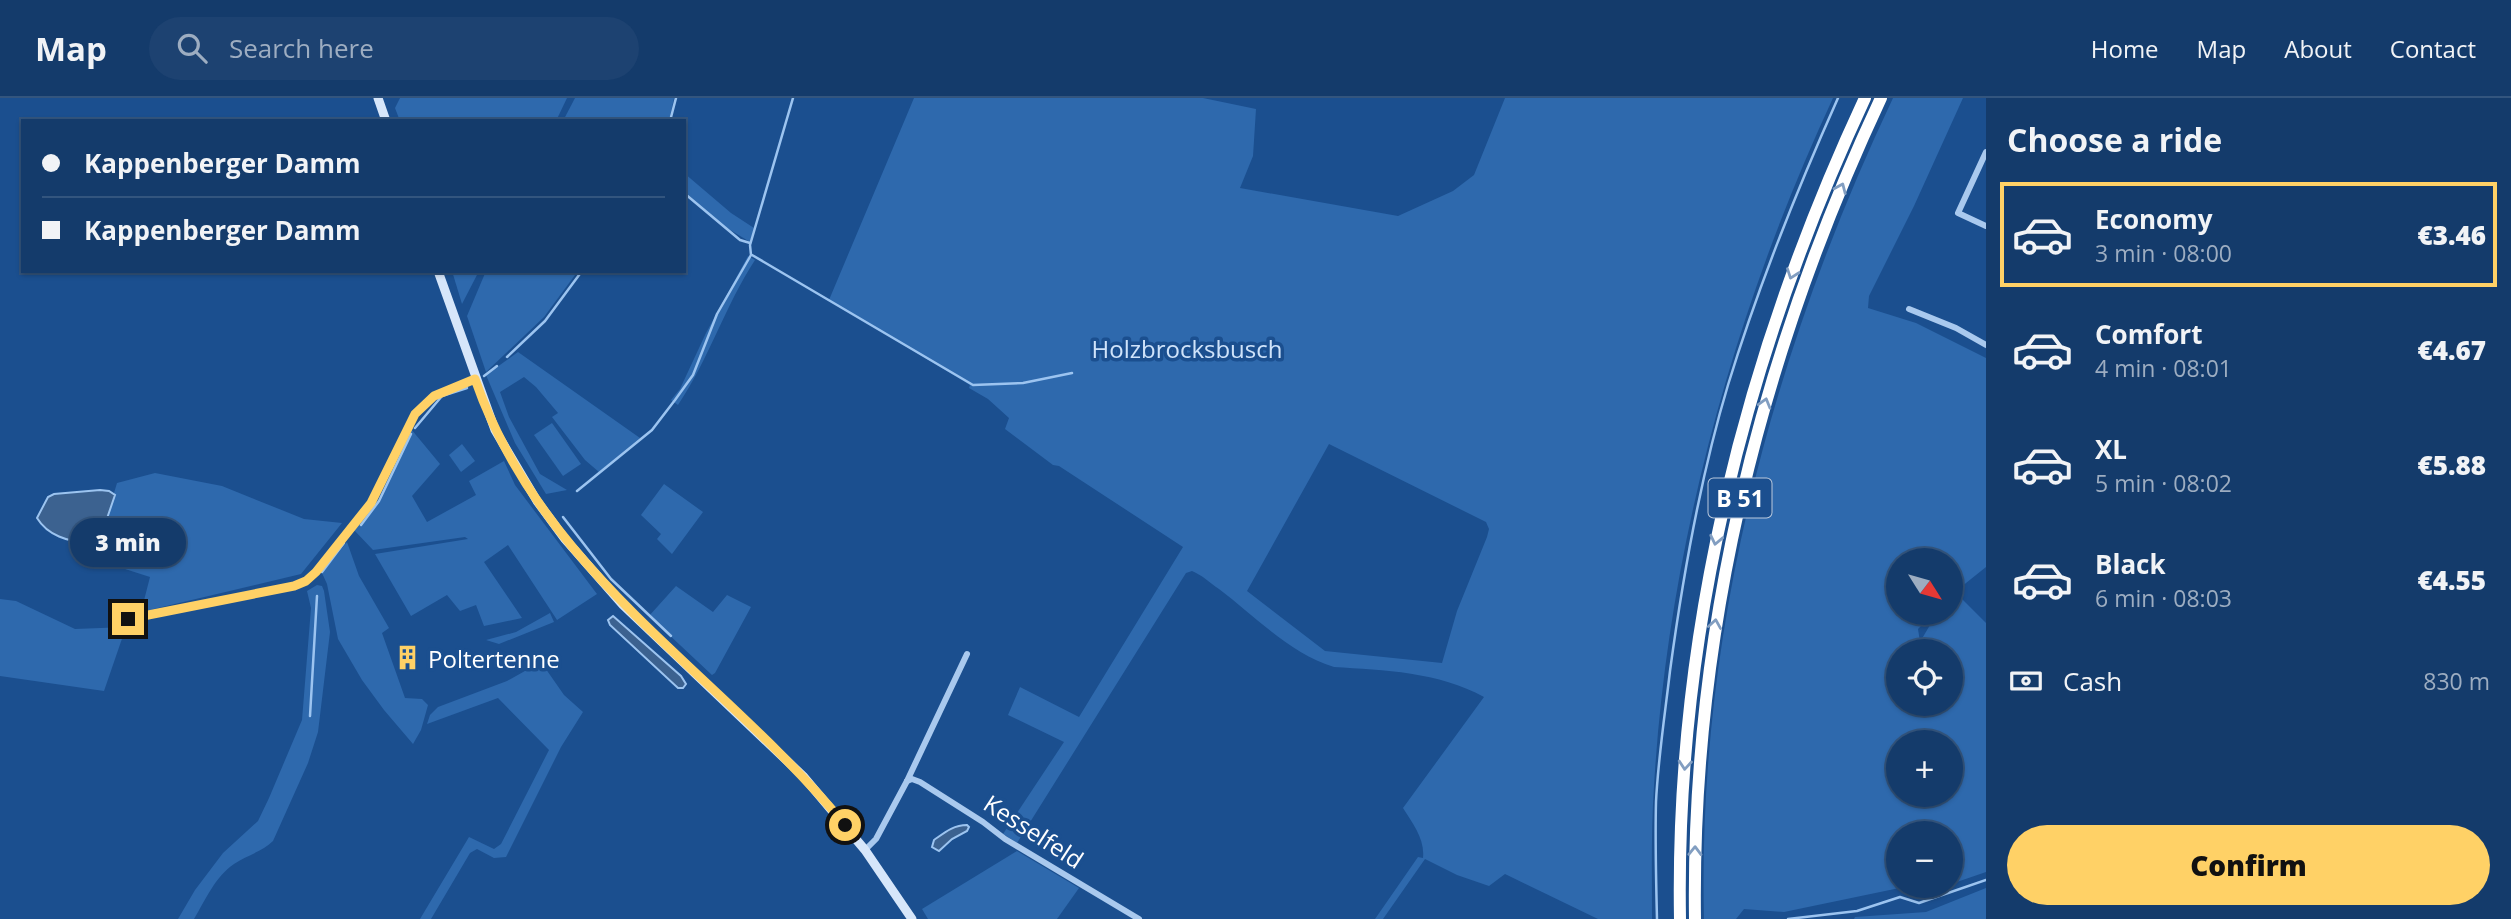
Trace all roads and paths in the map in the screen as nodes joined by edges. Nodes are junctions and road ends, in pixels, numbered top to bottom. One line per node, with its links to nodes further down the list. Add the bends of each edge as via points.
1 (378, 98): 4 (main road)
2 (1865, 98): 17 (highway, B 51, one-way to 17, via 1823,193 1768,342 1720,517 1691,696 1681,814)
3 (1881, 98): 18 (highway, B 51, one-way to 3, via 1695,821 1704,710 1735,519 1795,309)
4 (385, 119)
5 (1986, 152): 6 (street, via 1958,213)
6 (1986, 226)
7 (439, 273): 10 (main road)
8 (1909, 309): 9 (street)
9 (1986, 345)
10 (475, 379): 11 (street, via 434,396 415,414 371,503 306,581); 14 (main road, via 508,455 582,560 639,621 803,776)
11 (128, 619)
12 (967, 654): 13 (street)
13 (906, 780): 14 (street, via 876,839); 16 (street, Kesselfeld, via 920,782)
14 (865, 850): 15 (main road)
15 (912, 919)
16 (1139, 919)
17 (1680, 919)
18 (1695, 919)

